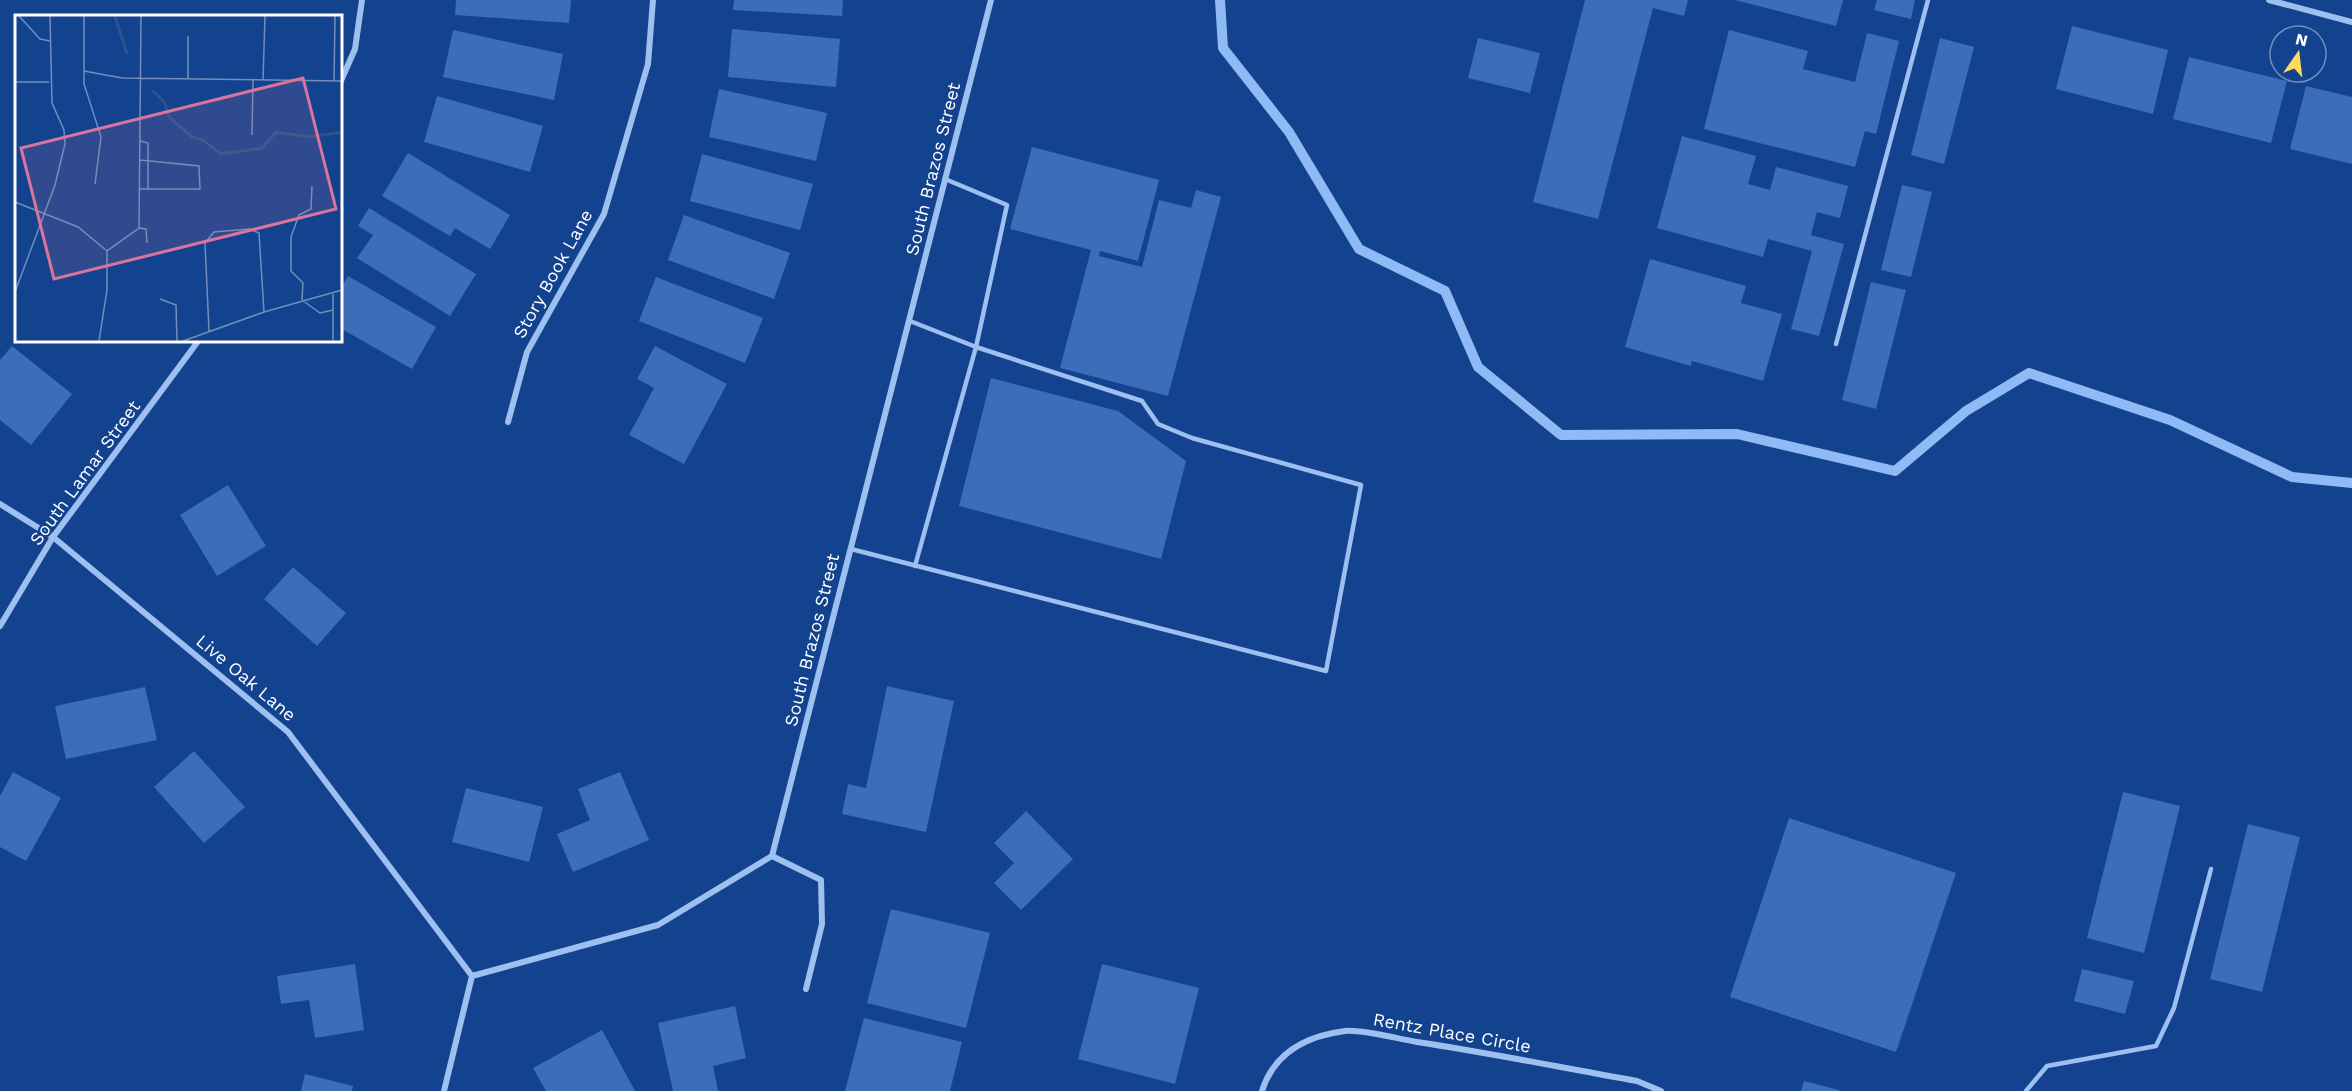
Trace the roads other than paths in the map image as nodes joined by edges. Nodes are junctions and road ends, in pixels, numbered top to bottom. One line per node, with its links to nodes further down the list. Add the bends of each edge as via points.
1 (362, 0): 7 (street, via 355,49)
2 (653, 0): 13 (street, Story Book Lane, via 648,64 604,214 527,352)
3 (991, 0): 8 (street, South Brazos Street)
4 (1928, 0): 11 (lane)
5 (2269, 0): 6 (street)
6 (2352, 22)
7 (342, 78)
8 (945, 179): 9 (street, South Brazos Street); 12 (lane, via 1007,205)
9 (910, 321): 12 (lane); 16 (street, South Brazos Street)
10 (198, 342): 15 (street, South Lamar Street)
11 (1836, 344)
12 (976, 347): 17 (lane); 17 (lane, via 1142,401 1158,424 1192,438 1361,485 1326,671)
13 (508, 422)
14 (0, 504): 15 (street, Live Oak Lane)
15 (53, 537): 18 (street, South Lamar Street); 21 (street, Live Oak Lane, via 288,732)
16 (851, 549): 17 (lane); 19 (street, South Brazos Street)
17 (915, 566)
18 (0, 626)
19 (772, 856): 21 (street, via 658,925); 22 (street, via 821,880 822,924)
20 (2211, 869): 26 (lane, via 2174,1008 2156,1046 2047,1066)
21 (472, 976): 23 (street)
22 (806, 989)
23 (444, 1091)
24 (1262, 1091): 25 (street, Rentz Place Circle, via 1267,1076 1283,1054 1314,1039 1348,1030 1637,1081)
25 (1661, 1091)
26 (2026, 1091)

